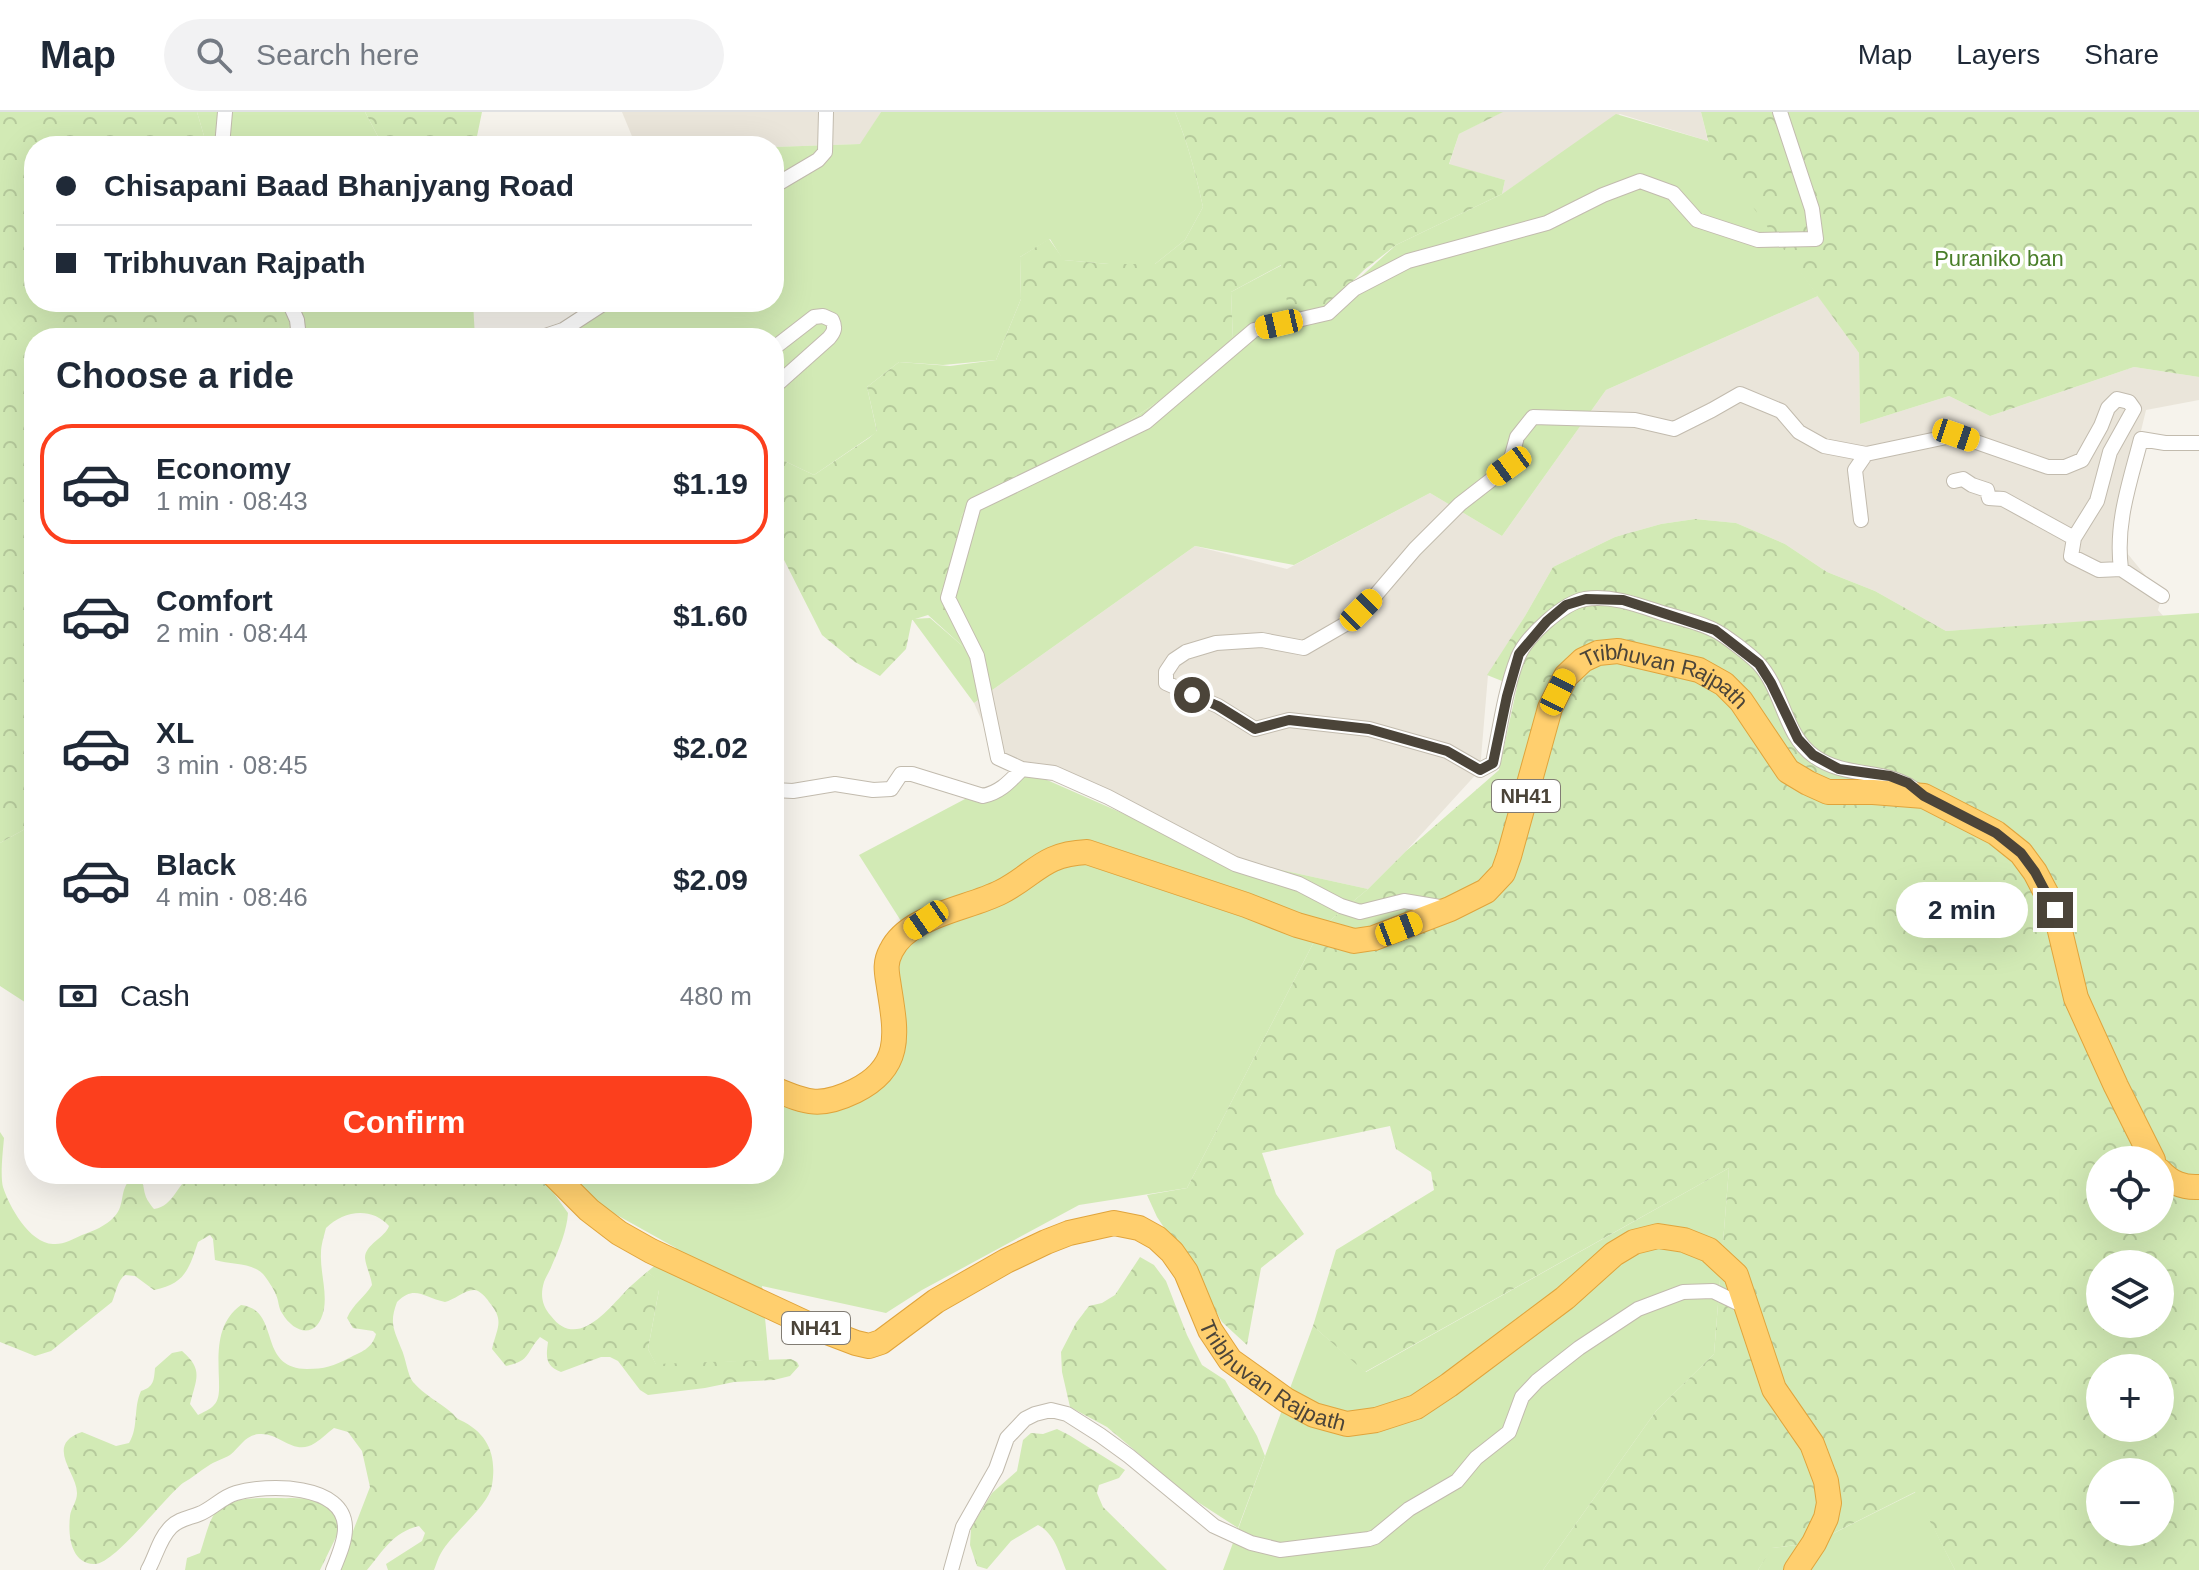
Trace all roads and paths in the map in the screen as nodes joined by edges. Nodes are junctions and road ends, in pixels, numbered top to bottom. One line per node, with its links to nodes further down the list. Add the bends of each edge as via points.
1 (225, 112): 4 (street)
2 (826, 112): 5 (street, via 825,152)
3 (1780, 112): 17 (street, via 1812,209 1816,239 1758,240 1712,225 1697,220 1673,193 1640,181 1547,223 1408,261 1354,289 1328,313 1254,330 1146,422 974,505 948,598 977,656 998,758)
4 (223, 136)
5 (784, 180)
6 (591, 312): 7 (street)
7 (566, 328)
8 (784, 340): 9 (street, via 814,317 832,320 834,332)
9 (784, 378)
10 (2199, 443): 15 (street, via 2141,439 2122,516)
11 (1866, 454): 13 (street, via 1855,470); 14 (street, via 1956,435 2048,467 2065,467 2082,460 2108,408 2117,399 2129,402 2134,409 2110,452 2097,501); 19 (street, via 1824,446 1799,432 1781,411 1740,394 1674,429 1635,420 1533,417 1517,437 1509,466 1460,504 1349,622 1304,648 1262,640 1216,643 1186,652 1166,672 1166,683 1255,729 1289,720 1369,729 1447,751 1480,770 1493,763 1519,654 1566,605 1586,599 1623,600 1715,630 1759,664 1798,739 1813,755 1839,769 1890,776)
12 (1954, 481): 14 (street, via 1963,479 1987,490 1989,498 2003,499)
13 (1861, 520)
14 (2074, 538): 15 (street, via 2071,556 2099,570)
15 (2121, 569): 16 (street)
16 (2162, 596)
17 (1022, 769): 18 (street, via 1004,788 983,796 912,774 901,774 891,789 835,784); 20 (street, via 1054,773 1235,864 1299,884 1341,906 1360,912 1404,901)
18 (784, 790)
19 (1924, 796): 20 (highway, Tribhuvan Rajpath / NH41, via 1828,792 1788,771 1724,684 1699,670 1618,651 1598,653 1566,676 1550,708 1503,873 1486,891); 22 (highway, Tribhuvan Rajpath / NH41, via 1996,833 2035,872 2055,910 2076,998)
20 (1450, 909): 21 (highway, Tribhuvan Rajpath / NH41, via 1354,941 1087,852 1055,857 1004,891 926,920 893,947 885,963 896,1028 883,1071 863,1087 826,1102 806,1102)
21 (784, 1093)
22 (2146, 1146)
23 (2174, 1183): 25 (highway)
24 (563, 1184): 26 (highway, Tribhuvan Rajpath / NH41, via 619,1233 651,1251 814,1327 869,1346 936,1301 1046,1242 1114,1223 1139,1228 1172,1252 1186,1272 1210,1330 1230,1360 1286,1400 1347,1424 1416,1407 1634,1242 1658,1236 1709,1250 1736,1275)
25 (2199, 1187)
26 (1744, 1306): 29 (street, via 1713,1291 1683,1292 1638,1309 1537,1381 1522,1397 1509,1432 1457,1481 1369,1539 1280,1550 1251,1543 1214,1526 1129,1456 1067,1414 1035,1414 1007,1438 963,1527); 30 (highway, Tribhuvan Rajpath / NH41, via 1774,1389 1812,1444 1826,1481 1826,1518)
27 (148, 1570): 28 (street, via 173,1525 231,1494 258,1489 312,1492 337,1507 346,1528)
28 (333, 1570)
29 (951, 1570)
30 (1796, 1570)

